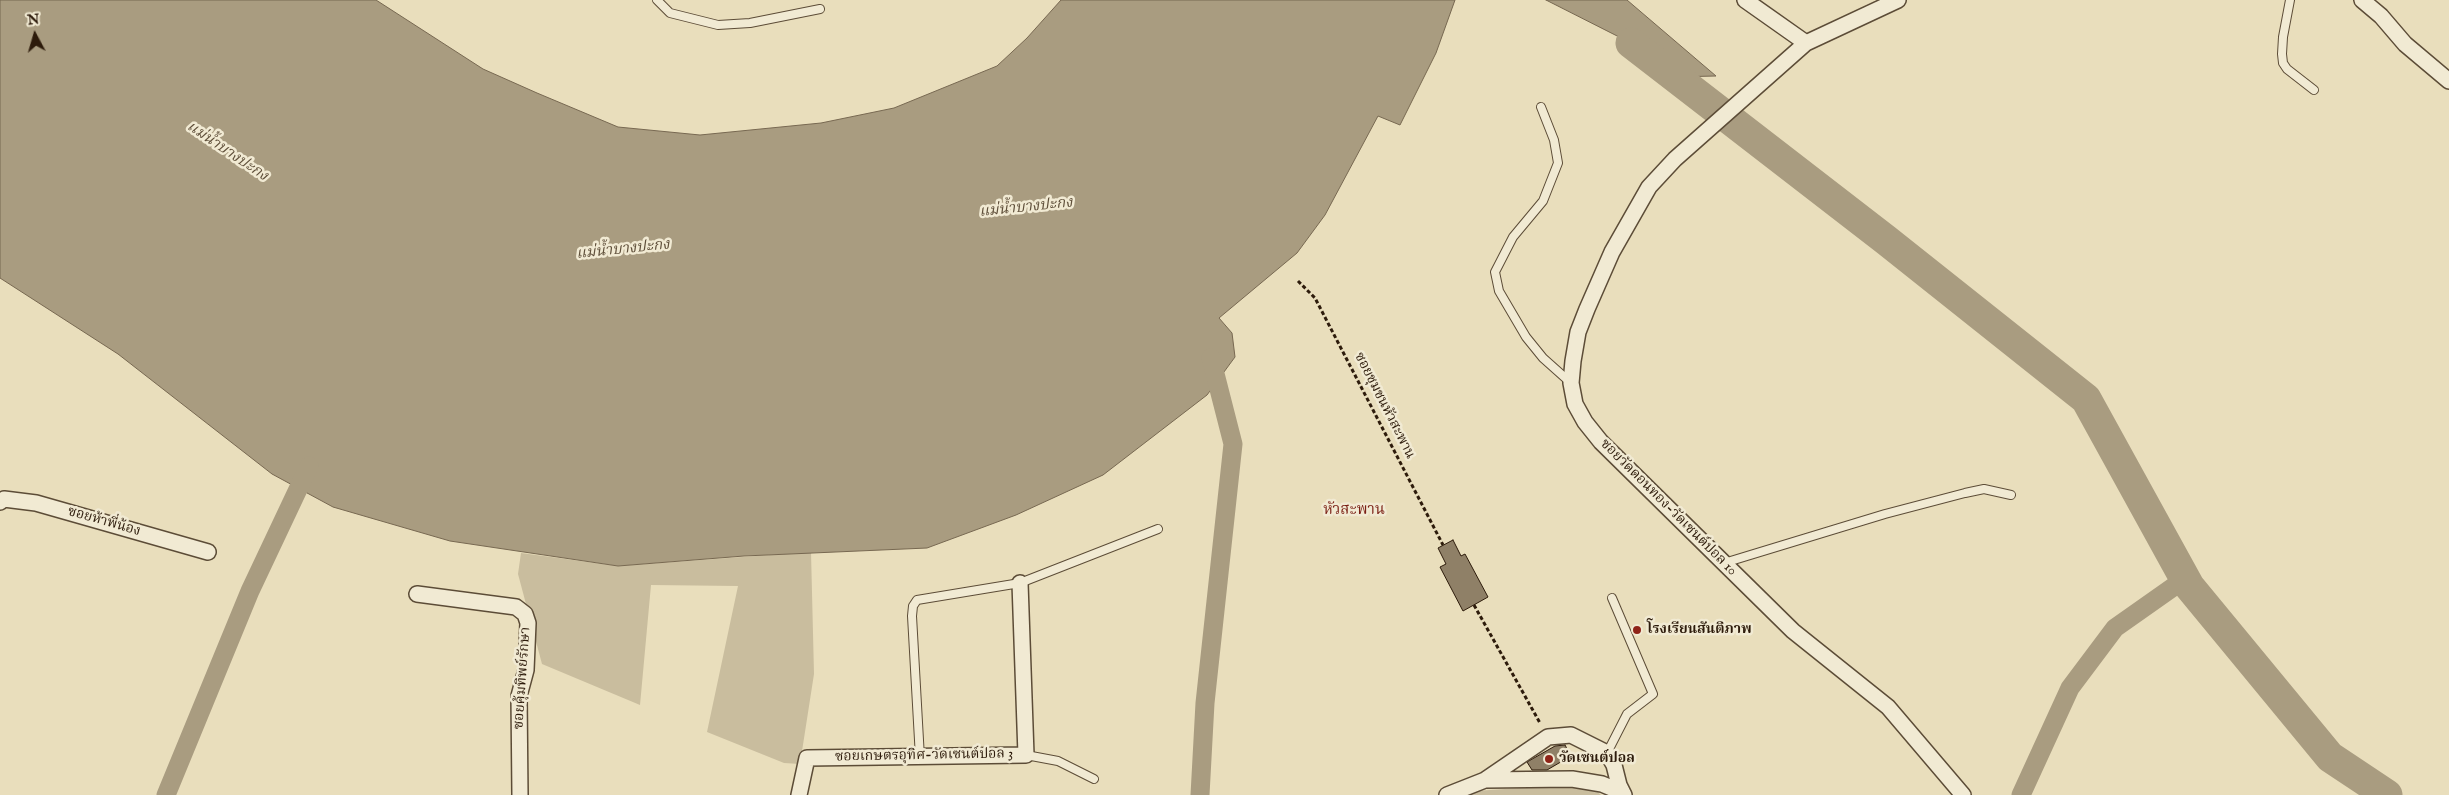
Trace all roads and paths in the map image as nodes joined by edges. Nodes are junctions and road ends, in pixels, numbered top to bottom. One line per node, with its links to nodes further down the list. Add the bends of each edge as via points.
1 (657, 0): 6 (lane, via 670,14 718,25 750,24)
2 (1745, 0): 7 (street)
3 (1898, 0): 7 (street, ซอยวัดดอนทอง-วัดเซนต์ปอล 10)
4 (2290, 0): 9 (lane, via 2283,37 2284,62 2287,69)
5 (2362, 0): 8 (street)
6 (820, 9)
7 (1806, 43): 12 (street, ซอยวัดดอนทอง-วัดเซนต์ปอล 10, via 1755,86 1649,187 1612,252 1578,332)
8 (2449, 81)
9 (2314, 90)
10 (1540, 107): 12 (lane, via 1554,140 1558,163 1543,201 1513,237 1495,272 1503,298 1526,337)
11 (1298, 281): 16 (path, ซอยชุมชนหัวสะพาน, via 1315,298)
12 (1571, 384): 18 (street, ซอยวัดดอนทอง-วัดเซนต์ปอล 10, via 1575,404 1601,442)
13 (2010, 495): 18 (lane, via 1984,489 1965,493 1876,516)
14 (0, 502): 17 (street, ซอยห้าพี่น้อง, via 4,499 36,503)
15 (1158, 529): 19 (lane)
16 (1443, 545)
17 (208, 552)
18 (1724, 563): 33 (street, ซอยวัดดอนทอง-วัดเซนต์ปอล 10, via 1793,631 1888,707)
19 (1020, 583): 25 (street, ซอยเกษตรอุทิศ-วัดเซนต์ปอล 3); 26 (lane, via 925,598 913,606)
20 (416, 594): 30 (street, ซอยคุ้มทิพย์รักษา, via 516,607 525,614 528,623 526,670 519,696)
21 (1612, 598): 24 (lane, via 1653,694 1627,714)
22 (1474, 605): 23 (path)
23 (1548, 737): 24 (street, via 1571,736); 28 (street)
24 (1607, 753): 29 (street)
25 (1026, 755): 26 (street, ซอยเกษตรอุทิศ-วัดเซนต์ปอล 3); 27 (lane, via 1058,761)
26 (920, 758): 31 (street, ซอยเกษตรอุทิศ-วัดเซนต์ปอล 3, via 807,758)
27 (1094, 779)
28 (1485, 780): 29 (street, via 1572,779 1602,784); 32 (street)
29 (1624, 794)
30 (520, 795)
31 (799, 795)
32 (1447, 795)
33 (1963, 795)

